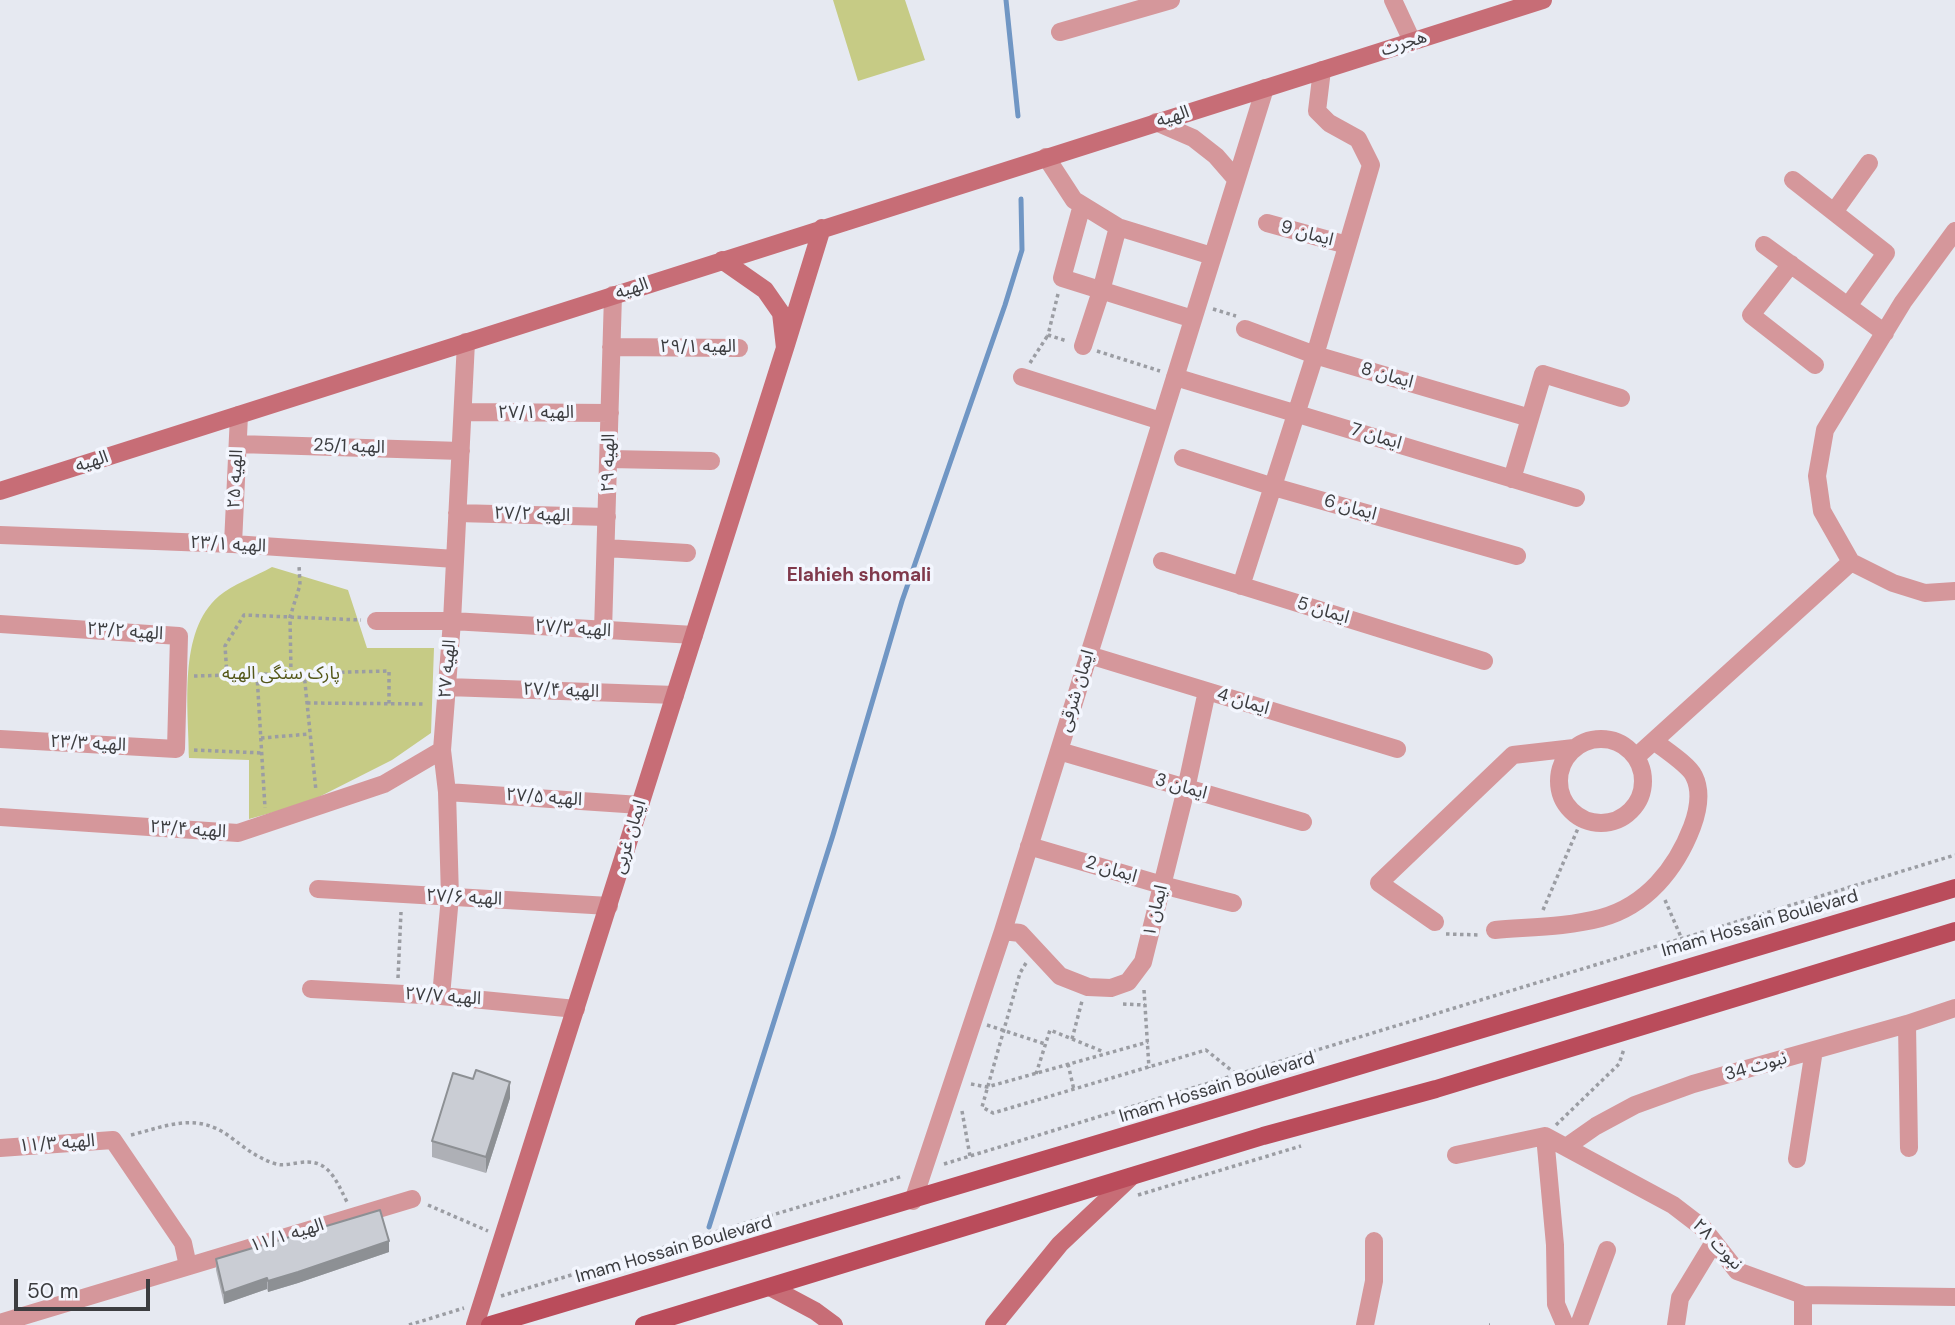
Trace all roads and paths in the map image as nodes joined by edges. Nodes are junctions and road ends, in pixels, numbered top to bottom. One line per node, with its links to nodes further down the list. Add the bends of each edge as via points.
1 (1171, 0): 4 (street)
2 (1393, 0): 5 (street)
3 (1543, 0): 5 (main road, هجرت)
4 (1060, 32)
5 (1412, 41): 6 (main road, هجرت)
6 (1322, 70): 7 (main road, هجرت); 19 (street, via 1317,111 1358,139 1371,165)
7 (1265, 88): 8 (main road, الهیه); 11 (street, ایمان شرقی)
8 (1156, 122): 9 (main road, الهیه); 11 (street, via 1193,138)
9 (1046, 157): 13 (street); 17 (main road, الهیه)
10 (1869, 163): 14 (street)
11 (1237, 178): 21 (street, ایمان شرقی)
12 (1793, 180): 14 (street)
13 (1082, 205): 16 (street); 24 (street, via 1062,278)
14 (1834, 212): 26 (street, via 1886,253)
15 (1267, 223): 19 (street, ایمان 9)
16 (1118, 227): 21 (street); 24 (street)
17 (822, 228): 22 (main road, الهیه); 35 (main road, ایمان غربی)
18 (1955, 231): 29 (street)
19 (1347, 245): 36 (street)
20 (1764, 245): 23 (street)
21 (1212, 256): 27 (street, ایمان شرقی)
22 (722, 260): 25 (main road, الهیه); 35 (main road, via 765,290 781,313)
23 (1791, 264): 26 (street); 37 (street, via 1751,315)
24 (1101, 291): 27 (street); 32 (street)
25 (613, 295): 31 (main road, الهیه); 33 (street, الهیه ۲۹)
26 (1848, 306): 29 (street)
27 (1195, 312): 28 (path, via 1238,316); 39 (street, ایمان شرقی)
28 (1245, 329): 36 (street, ایمان 8)
29 (1885, 333): 66 (street, via 1825,430 1817,476 1822,510)
30 (1048, 335): 38 (path)
31 (466, 342): 41 (street, الهیه ۲۷); 44 (main road, الهیه)
32 (1083, 346)
33 (611, 347): 34 (street, الهیه ۲۹/۱); 42 (street, الهیه ۲۹)
34 (739, 348)
35 (785, 348): 74 (main road, ایمان غربی)
36 (1315, 355): 43 (street); 45 (street, ایمان 8)
37 (1815, 365)
38 (1022, 377): 46 (street)
39 (1175, 377): 43 (street, ایمان 7); 46 (street, ایمان شرقی)
40 (1621, 398): 45 (street, via 1543,374)
41 (463, 412): 42 (street, الهیه ۲۷/۱); 48 (street, الهیه ۲۷)
42 (610, 414): 50 (street, الهیه ۲۹)
43 (1297, 414): 52 (street, ایمان 7); 53 (street)
44 (239, 415): 47 (street, الهیه ۲۵); 54 (main road, الهیه)
45 (1530, 418): 52 (street)
46 (1161, 421): 75 (street, ایمان شرقی)
47 (238, 444): 48 (street, الهیه 25/1); 59 (street, الهیه ۲۵)
48 (461, 451): 56 (street, الهیه ۲۷)
49 (1183, 458): 53 (street, ایمان 6)
50 (609, 459): 51 (street); 57 (street, الهیه ۲۹)
51 (711, 461)
52 (1512, 478): 55 (street, ایمان 7)
53 (1274, 487): 63 (street, ایمان 6); 67 (street)
54 (0, 491)
55 (1577, 498)
56 (457, 513): 57 (street, الهیه ۲۷/۲); 64 (street, الهیه ۲۷)
57 (607, 517): 60 (street, الهیه ۲۹)
58 (0, 536): 59 (street, الهیه ۲۳/۱)
59 (233, 544): 61 (street, الهیه ۲۳/۱)
60 (606, 548): 62 (street); 73 (street, الهیه ۲۹)
61 (299, 549): 64 (street, الهیه ۲۳/۱); 69 (path, via 300,584)
62 (687, 552)
63 (1517, 555)
64 (455, 559): 71 (street, الهیه ۲۷)
65 (1162, 561): 67 (street, ایمان 5)
66 (1851, 562): 68 (street, via 1925,593); 91 (street)
67 (1241, 586): 76 (street, ایمان 5)
68 (1955, 591)
69 (290, 617): 70 (path); 78 (path); 79 (path, via 244,615 225,646)
70 (376, 621): 71 (street, الهیه ۲۷/۳)
71 (452, 621): 73 (street, الهیه ۲۷/۳); 82 (street, الهیه ۲۷)
72 (0, 624): 81 (street, الهیه ۲۳/۲, via 179,636)
73 (603, 631): 74 (street, الهیه ۲۷/۳)
74 (694, 635): 84 (main road, ایمان غربی)
75 (1088, 655): 83 (street, ایمان 4); 96 (street, ایمان شرقی)
76 (1484, 661)
77 (304, 673): 78 (path); 85 (path); 86 (path, via 389,671)
78 (291, 674): 80 (path)
79 (227, 675): 80 (path); 81 (path)
80 (257, 675): 89 (path)
81 (178, 676): 93 (street, الهیه ۲۳/۲)
82 (447, 687): 84 (street, الهیه ۲۷/۴); 94 (street, الهیه ۲۷)
83 (1207, 691): 95 (street, ایمان 4); 99 (street, ایمان ۱)
84 (675, 695): 101 (main road, ایمان غربی)
85 (307, 703): 86 (path); 88 (path)
86 (389, 704): 87 (path)
87 (426, 704)
88 (310, 734): 89 (path); 102 (path)
89 (261, 738): 97 (path)
90 (0, 739): 93 (street, الهیه ۲۳/۳)
91 (1654, 741): 98 (street); 109 (street, via 1693,772 1699,789 1695,821 1686,843)
92 (1574, 748): 98 (street, via 1586,741 1614,741); 104 (street, via 1564,759 1558,786 1562,800); 117 (street, via 1513,755 1379,883)
93 (176, 749): 97 (path)
94 (442, 750): 100 (street, الهیه ۲۷); 102 (street, الهیه ۲۳/۴, via 384,784)
95 (1397, 750)
96 (1059, 751): 99 (street, ایمان 3); 107 (street, ایمان شرقی)
97 (262, 753): 106 (path)
98 (1636, 757): 104 (street, via 1643,784 1633,809 1609,822)
99 (1186, 789): 105 (street, ایمان 3); 110 (street, ایمان ۱)
100 (447, 792): 101 (street, الهیه ۲۷/۵); 114 (street, الهیه ۲۷)
101 (640, 805): 116 (main road, ایمان غربی)
102 (318, 807): 106 (street, الهیه ۲۳/۴)
103 (0, 817): 106 (street, الهیه ۲۳/۴, via 238,833)
104 (1582, 819): 118 (path)
105 (1303, 822)
106 (266, 824)
107 (1029, 846): 110 (street, ایمان 2); 120 (street, ایمان شرقی)
108 (1955, 855): 122 (path)
109 (1657, 884): 118 (street, via 1638,900 1602,918); 122 (path)
110 (1162, 885): 115 (street, ایمان 2); 123 (street, ایمان ۱)
111 (1955, 888): 125 (main road, Imam Hossain Boulevard)
112 (318, 889): 113 (street, الهیه ۲۷/۶)
113 (402, 894): 114 (street, الهیه ۲۷/۶); 127 (path)
114 (450, 897): 116 (street, الهیه ۲۷/۶); 128 (street, الهیه ۲۷)
115 (1233, 903)
116 (609, 906): 133 (main road, ایمان غربی)
117 (1435, 922): 119 (path, via 1443,933 1458,935)
118 (1536, 926): 119 (street)
119 (1495, 930)
120 (1003, 931): 123 (street, via 1020,933 1060,976 1088,988 1128,982); 134 (street, ایمان شرقی)
121 (1955, 931): 163 (main road)
122 (1682, 938): 125 (path); 148 (path)
123 (1143, 962): 131 (path)
124 (1035, 965): 136 (path, via 1028,958 1020,973)
125 (1694, 965): 165 (main road, Imam Hossain Boulevard)
126 (311, 989): 127 (street, الهیه ۲۷/۷)
127 (397, 994): 128 (street, الهیه ۲۷/۷)
128 (442, 996): 133 (street, الهیه ۲۷/۷)
129 (1071, 996): 138 (path, via 1083,998)
130 (1119, 1003): 131 (path)
131 (1145, 1005): 139 (path)
132 (1955, 1008): 135 (street, نبوت 34)
133 (576, 1009): 167 (main road, ایمان غربی)
134 (981, 1023): 136 (path); 137 (path); 149 (street, ایمان شرقی)
135 (1907, 1024): 142 (street, نبوت 34); 158 (street)
136 (1004, 1030): 140 (path); 150 (path)
137 (985, 1037)
138 (1072, 1040): 140 (path, via 1050,1030); 143 (path)
139 (1147, 1041): 143 (path); 145 (path)
140 (1045, 1044): 147 (path)
141 (1624, 1049): 154 (path, via 1619,1064)
142 (1814, 1050): 156 (street, نبوت 34, via 1635,1105); 161 (street)
143 (1106, 1053): 144 (path)
144 (1068, 1064): 147 (path); 151 (path)
145 (1149, 1068): 148 (path, via 1206,1050); 151 (path)
146 (974, 1073): 149 (path)
147 (1036, 1074): 150 (path)
148 (1236, 1074): 160 (path)
149 (962, 1083): 150 (path); 152 (path); 162 (street, ایمان شرقی)
150 (987, 1087): 151 (path, via 982,1107 993,1113)
151 (1074, 1090)
152 (968, 1094)
153 (965, 1103): 160 (path, via 962,1113)
154 (1545, 1136): 156 (street, نبوت ۲۸); 159 (street); 184 (street, via 1556,1304)
155 (113, 1140): 157 (street, الهیه ۱۱/۳); 166 (path, via 180,1122 208,1123 251,1154 280,1166 311,1160 331,1172); 171 (street, via 183,1243)
156 (1566, 1147): 169 (street, نبوت ۲۸, via 1673,1205)
157 (0, 1148)
158 (1909, 1148)
159 (1456, 1155)
160 (970, 1156): 162 (path)
161 (1797, 1159)
162 (923, 1170): 165 (street, ایمان شرقی); 175 (path)
163 (1131, 1177): 172 (main road); 182 (main road, via 1060,1244)
164 (412, 1199): 166 (street, الهیه ۱۱/۱); 167 (path)
165 (913, 1201): 179 (main road, Imam Hossain Boulevard)
166 (354, 1216): 171 (street, الهیه ۱۱/۱)
167 (503, 1237): 175 (main road, ایمان غربی)
168 (1374, 1241): 183 (street, via 1374,1281)
169 (1714, 1242): 173 (street, نبوت ۲۸, via 1737,1271); 186 (street, via 1680,1298)
170 (1607, 1250): 185 (street)
171 (188, 1266): 176 (street, الهیه ۱۱/۱)
172 (770, 1287): 180 (main road); 181 (main road)
173 (1803, 1295): 174 (street, نبوت ۲۸); 187 (street)
174 (1955, 1297)
175 (483, 1302): 177 (path); 178 (main road, ایمان غربی)
176 (0, 1323)
177 (409, 1325)
178 (475, 1325)
179 (490, 1325)
180 (644, 1325)
181 (834, 1325)
182 (994, 1325)
183 (1365, 1325)
184 (1565, 1325)
185 (1579, 1325)
186 (1676, 1325)
187 (1803, 1325)

